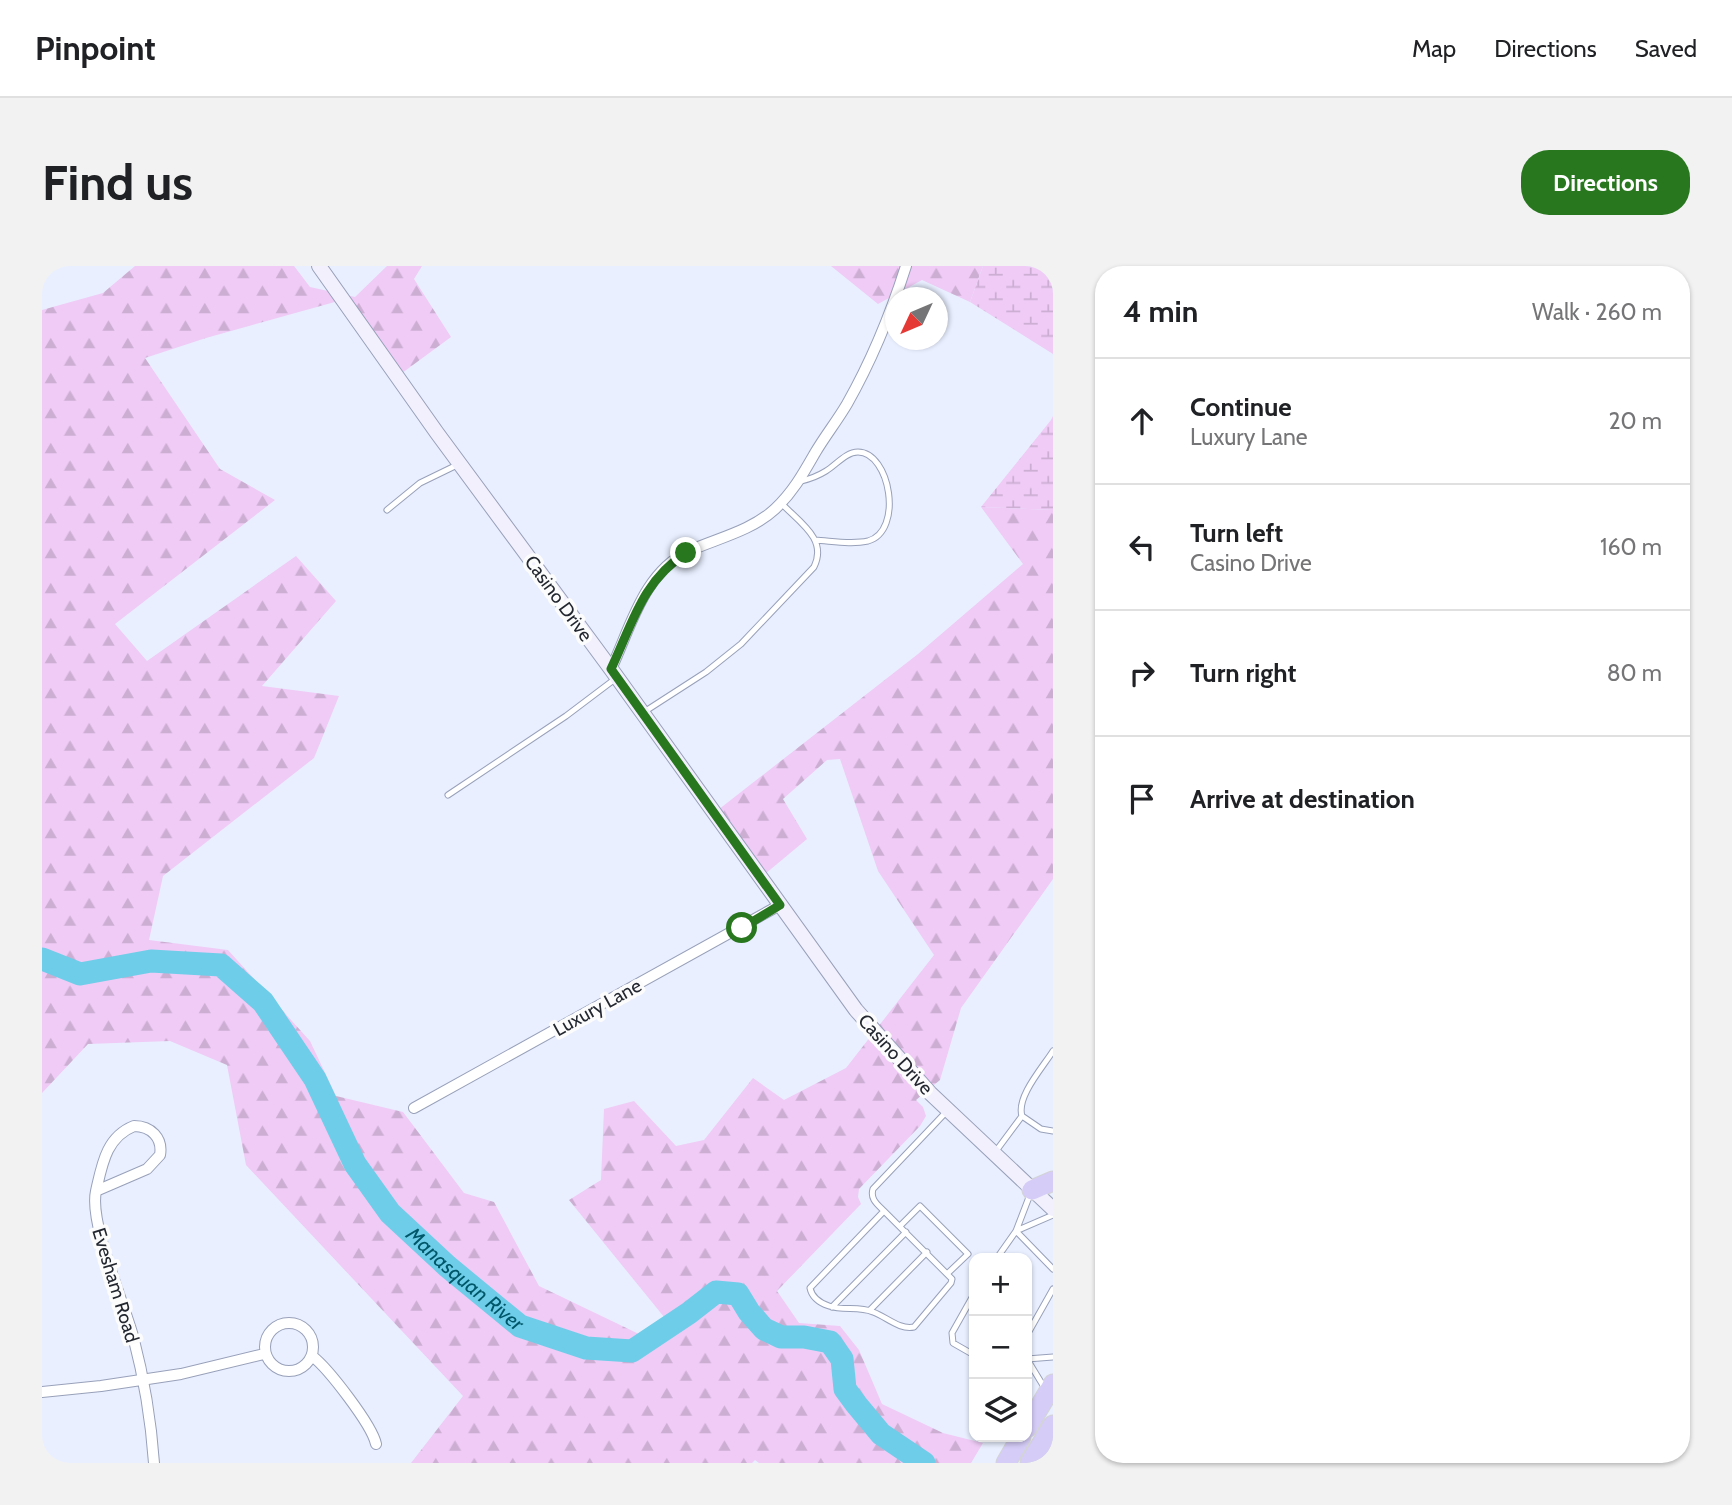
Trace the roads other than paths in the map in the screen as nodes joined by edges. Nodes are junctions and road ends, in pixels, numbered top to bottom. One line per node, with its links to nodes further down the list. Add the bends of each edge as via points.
1 (319, 266): 3 (street, Casino Drive)
2 (906, 266): 4 (street, via 872,356)
3 (460, 464): 6 (lane, via 420,483); 8 (street, Casino Drive)
4 (801, 481): 5 (street); 7 (lane, via 825,472 854,452 873,457 886,481 891,512 884,530 871,540 851,543)
5 (781, 503): 7 (lane); 8 (street, via 730,537 675,560 652,583 643,595)
6 (387, 510)
7 (815, 540): 9 (lane, via 820,556 814,567 741,644)
8 (614, 673): 9 (street, Casino Drive); 10 (lane, via 566,716)
9 (642, 713): 11 (street, Casino Drive)
10 (448, 795)
11 (780, 905): 13 (street, Luxury Lane); 14 (street, Casino Drive, via 856,1010)
12 (1053, 1051): 15 (lane, via 1022,1099)
13 (414, 1108)
14 (948, 1111): 17 (street, Casino Drive); 22 (lane, via 873,1189 874,1201)
15 (1023, 1116): 16 (lane, via 1041,1129); 17 (lane)
16 (1053, 1131)
17 (994, 1154): 19 (street, Casino Drive)
18 (1053, 1181): 19 (highway)
19 (1032, 1189): 21 (street, Casino Drive); 25 (lane)
20 (96, 1191): 20 (street, Evesham Road, via 109,1144 134,1126 152,1130 161,1147 155,1162); 42 (street, Evesham Road, via 95,1217)
21 (1053, 1209)
22 (884, 1211): 24 (lane); 33 (lane, via 810,1288 818,1300)
23 (1053, 1215): 25 (lane)
24 (900, 1226): 26 (lane); 30 (lane, via 920,1206 968,1254)
25 (1016, 1231): 28 (lane); 29 (lane)
26 (906, 1232): 27 (lane); 33 (lane)
27 (927, 1252): 30 (lane); 34 (lane)
28 (1000, 1253)
29 (1053, 1269)
30 (948, 1273): 34 (lane, via 951,1283 914,1327 900,1326)
31 (1053, 1289): 35 (lane)
32 (969, 1303): 36 (lane, via 952,1334 953,1343)
33 (832, 1307): 34 (lane)
34 (870, 1310)
35 (1032, 1326)
36 (969, 1353)
37 (264, 1354): 38 (street, via 275,1367 291,1371); 38 (street, via 270,1332 292,1324 309,1335); 42 (street)
38 (312, 1356): 47 (street, via 350,1401)
39 (1053, 1357): 40 (lane)
40 (1032, 1359)
41 (1032, 1366): 43 (lane)
42 (143, 1380): 44 (street); 49 (street, Evesham Road)
43 (1050, 1389): 45 (highway)
44 (42, 1392)
45 (1032, 1420)
46 (1053, 1425): 48 (highway)
47 (376, 1444)
48 (1033, 1457)
49 (154, 1463)

